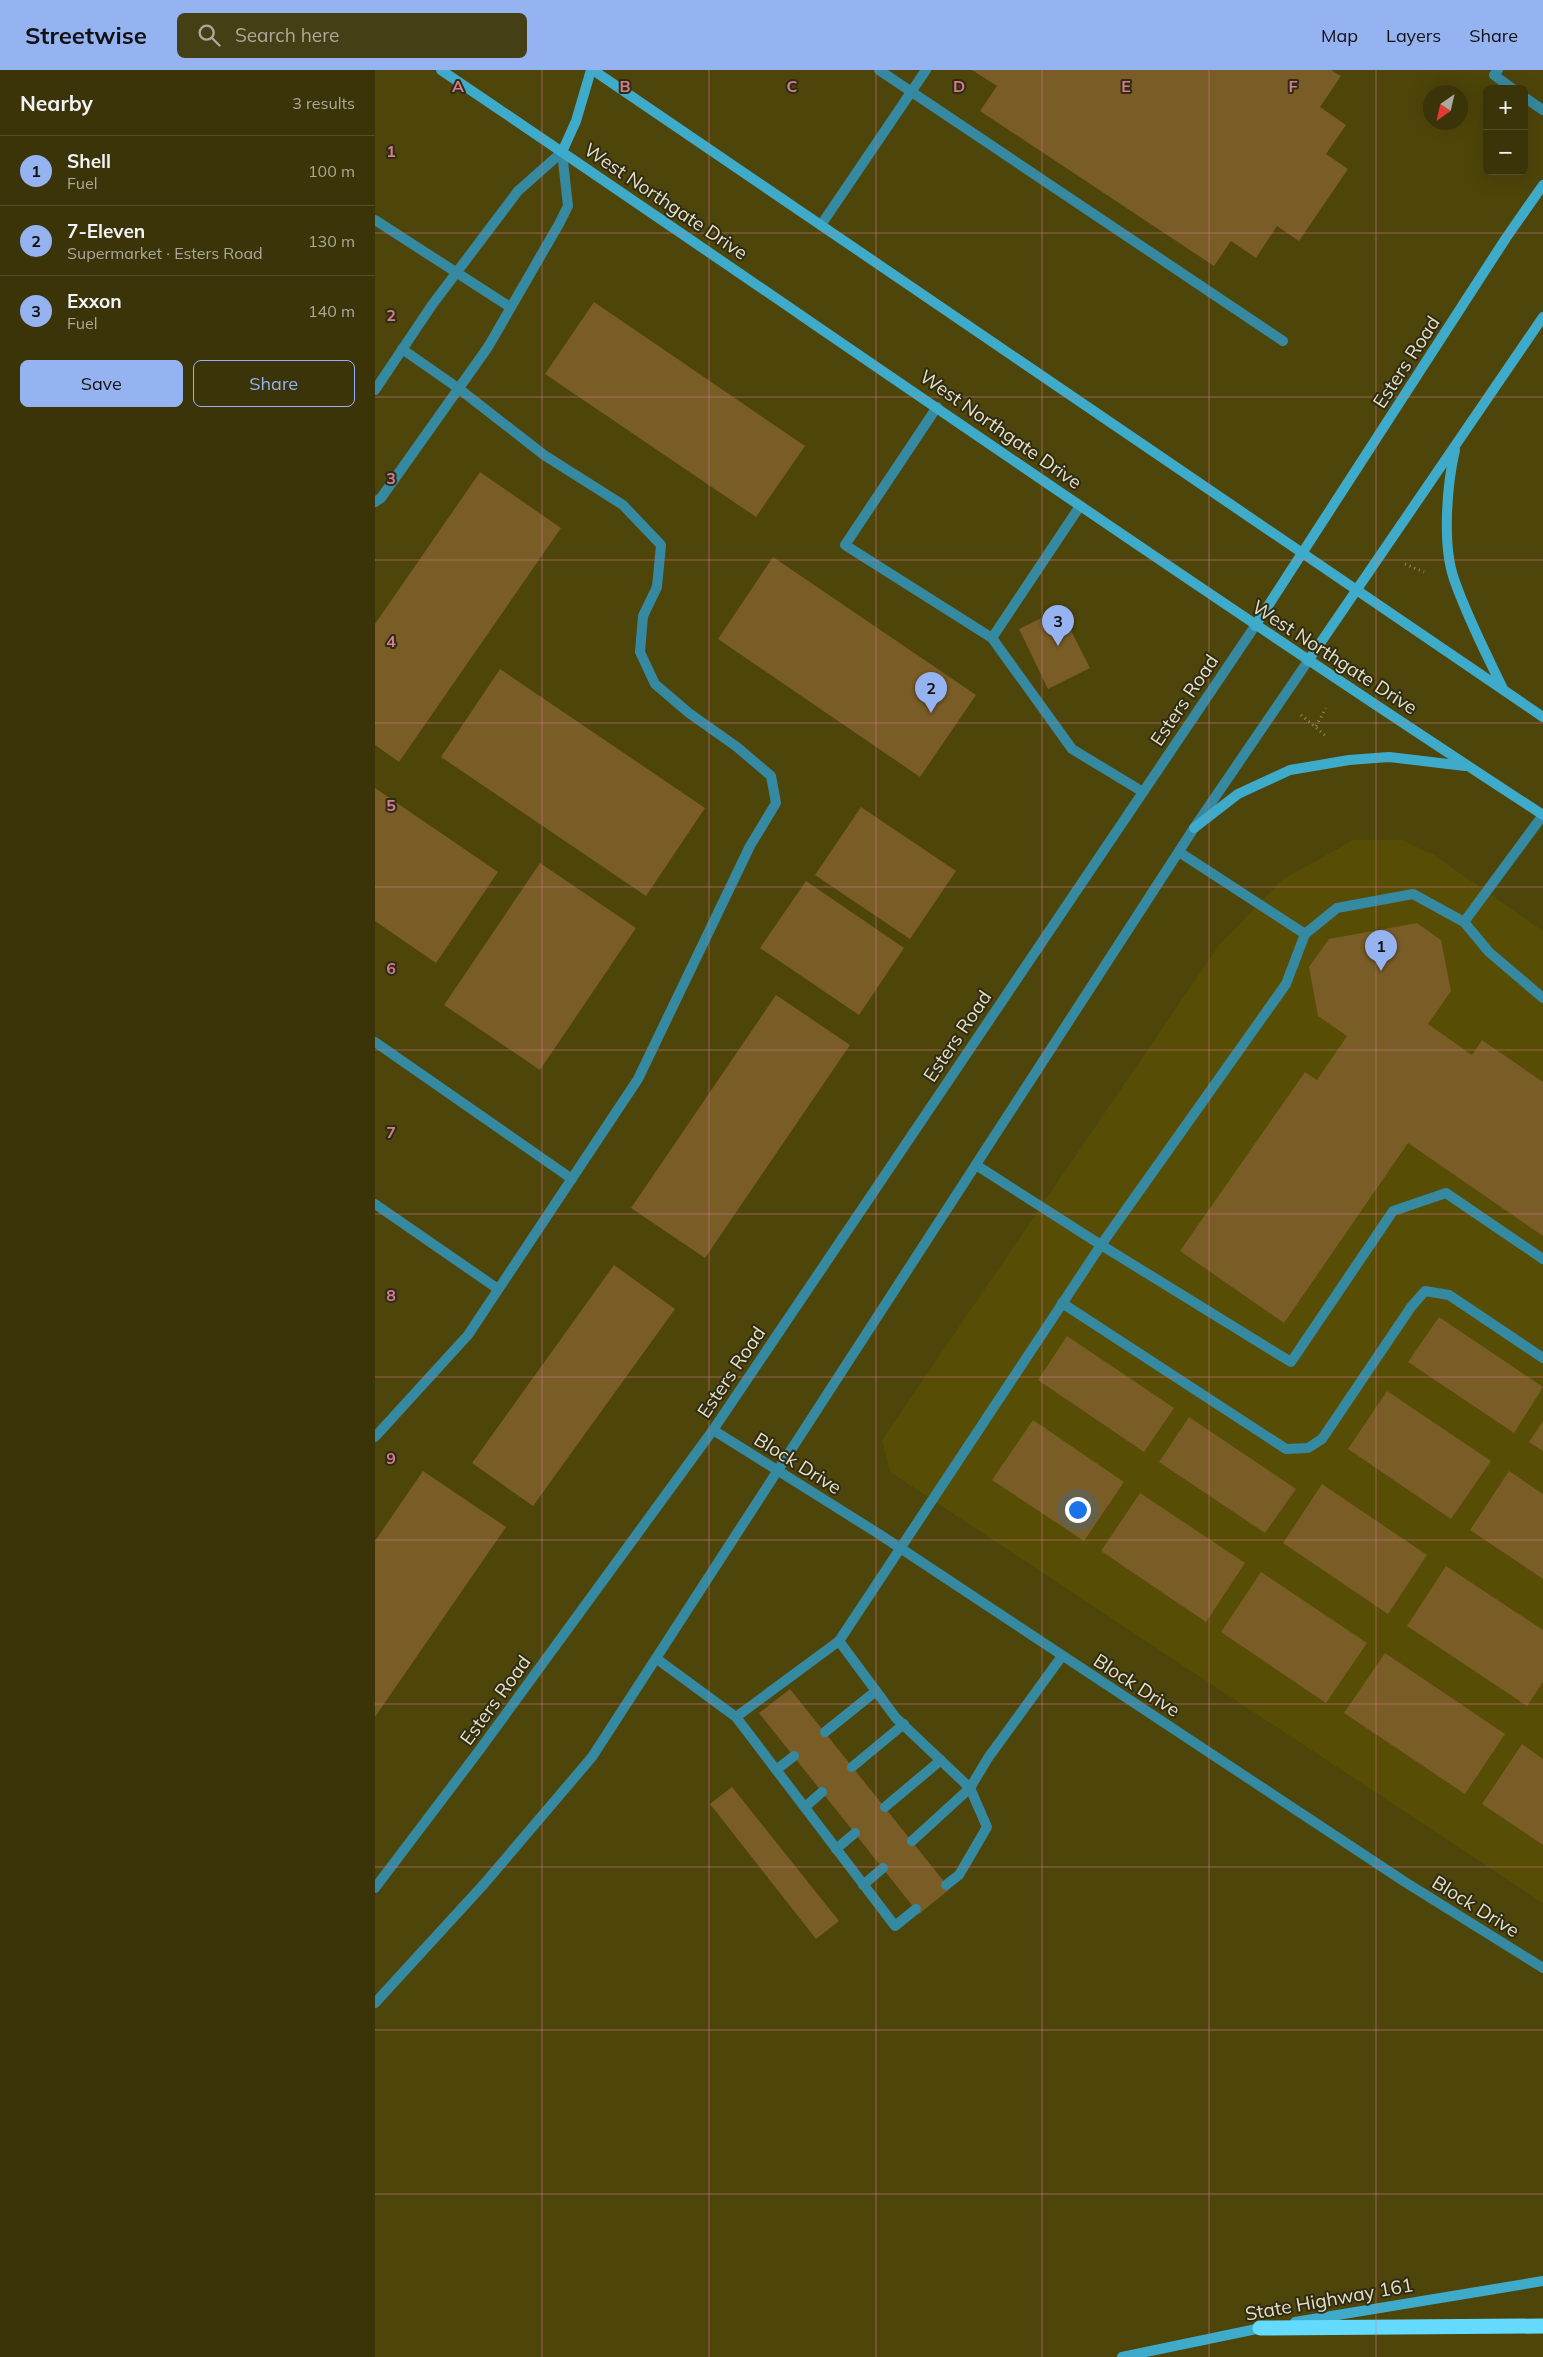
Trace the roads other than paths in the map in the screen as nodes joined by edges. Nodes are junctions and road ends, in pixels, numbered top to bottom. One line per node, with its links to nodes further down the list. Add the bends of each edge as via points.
1 (441, 70): 10 (main road, West Northgate Drive)
2 (592, 70): 10 (main road); 13 (main road)
3 (879, 70): 7 (street)
4 (926, 70): 7 (street)
5 (1493, 72): 6 (street)
6 (1508, 85)
7 (911, 92): 13 (street); 17 (street)
8 (1528, 100): 9 (street)
9 (1543, 110)
10 (562, 152): 14 (street, via 517,191); 15 (street, via 568,206); 21 (main road, West Northgate Drive)
11 (1543, 185): 25 (main road, Esters Road)
12 (375, 220): 14 (street)
13 (821, 225): 25 (main road)
14 (455, 273): 15 (street); 18 (street)
15 (510, 308): 19 (street)
16 (1543, 317): 22 (main road)
17 (1283, 341)
18 (402, 349): 19 (street); 20 (street)
19 (459, 388): 23 (street); 42 (street, via 544,455 623,505 661,545 657,587 643,616 640,652 655,684 771,776 776,803 750,846 638,1079)
20 (375, 390)
21 (937, 406): 24 (main road, West Northgate Drive); 28 (street, via 845,545)
22 (1457, 442): 26 (main road); 30 (main road, via 1448,478 1447,507 1453,578)
23 (375, 502)
24 (1081, 506): 27 (main road, West Northgate Drive); 28 (street)
25 (1303, 553): 26 (main road); 27 (main road, Esters Road)
26 (1356, 588): 29 (main road); 30 (main road)
27 (1255, 626): 29 (main road, West Northgate Drive); 33 (street, Esters Road)
28 (992, 638): 33 (street, via 1072,749)
29 (1308, 661): 32 (main road, West Northgate Drive); 35 (street)
30 (1503, 690): 31 (main road)
31 (1543, 717)
32 (1469, 767): 34 (main road, West Northgate Drive); 35 (main road, via 1389,757 1343,760 1290,770 1238,794)
33 (1143, 792): 49 (street, Esters Road)
34 (1543, 815): 37 (street)
35 (1194, 828): 36 (street)
36 (1179, 852): 38 (street); 41 (street)
37 (1464, 922): 38 (street, via 1413,894 1337,908); 39 (street, via 1489,952)
38 (1305, 934): 44 (street, via 1286,984)
39 (1543, 998)
40 (375, 1042): 42 (street)
41 (976, 1166): 44 (street); 51 (street)
42 (572, 1178): 46 (street)
43 (375, 1204): 46 (street)
44 (1101, 1245): 45 (street, via 1291,1362 1393,1211 1445,1193); 47 (street)
45 (1543, 1259)
46 (498, 1289): 50 (street, via 468,1335)
47 (1062, 1303): 48 (street, via 1286,1449 1308,1448 1322,1439 1425,1291 1449,1295); 52 (street)
48 (1543, 1358)
49 (713, 1430): 51 (street, Block Drive); 74 (street, Esters Road)
50 (375, 1437)
51 (778, 1471): 52 (street, Block Drive); 55 (street)
52 (899, 1548): 53 (street); 54 (street, Block Drive)
53 (839, 1641): 56 (street); 57 (street)
54 (1062, 1656): 64 (street); 76 (street, Block Drive, via 1405,1882)
55 (657, 1659): 57 (street); 77 (street, via 592,1757 484,1884)
56 (876, 1691): 58 (street); 59 (street)
57 (736, 1718): 63 (street)
58 (903, 1724): 61 (street); 62 (street)
59 (825, 1732)
60 (794, 1756): 63 (street)
61 (941, 1760): 64 (street); 67 (street)
62 (852, 1767)
63 (776, 1770): 66 (street)
64 (970, 1788): 69 (street); 73 (street, via 987,1827 959,1875)
65 (822, 1792): 66 (street)
66 (805, 1807): 70 (street)
67 (885, 1807)
68 (855, 1833): 70 (street)
69 (912, 1841)
70 (836, 1849): 72 (street)
71 (883, 1868): 72 (street)
72 (863, 1885): 75 (street, via 895,1926)
73 (946, 1885)
74 (375, 1888)
75 (916, 1909)
76 (1543, 1968)
77 (375, 2002)
78 (1543, 2276): 80 (street)
79 (1543, 2281): 80 (main road, State Highway 161)
80 (1525, 2284): 82 (main road, State Highway 161)
81 (1543, 2326): 82 (highway)
82 (1260, 2328): 83 (main road, State Highway 161)
83 (1122, 2357)

